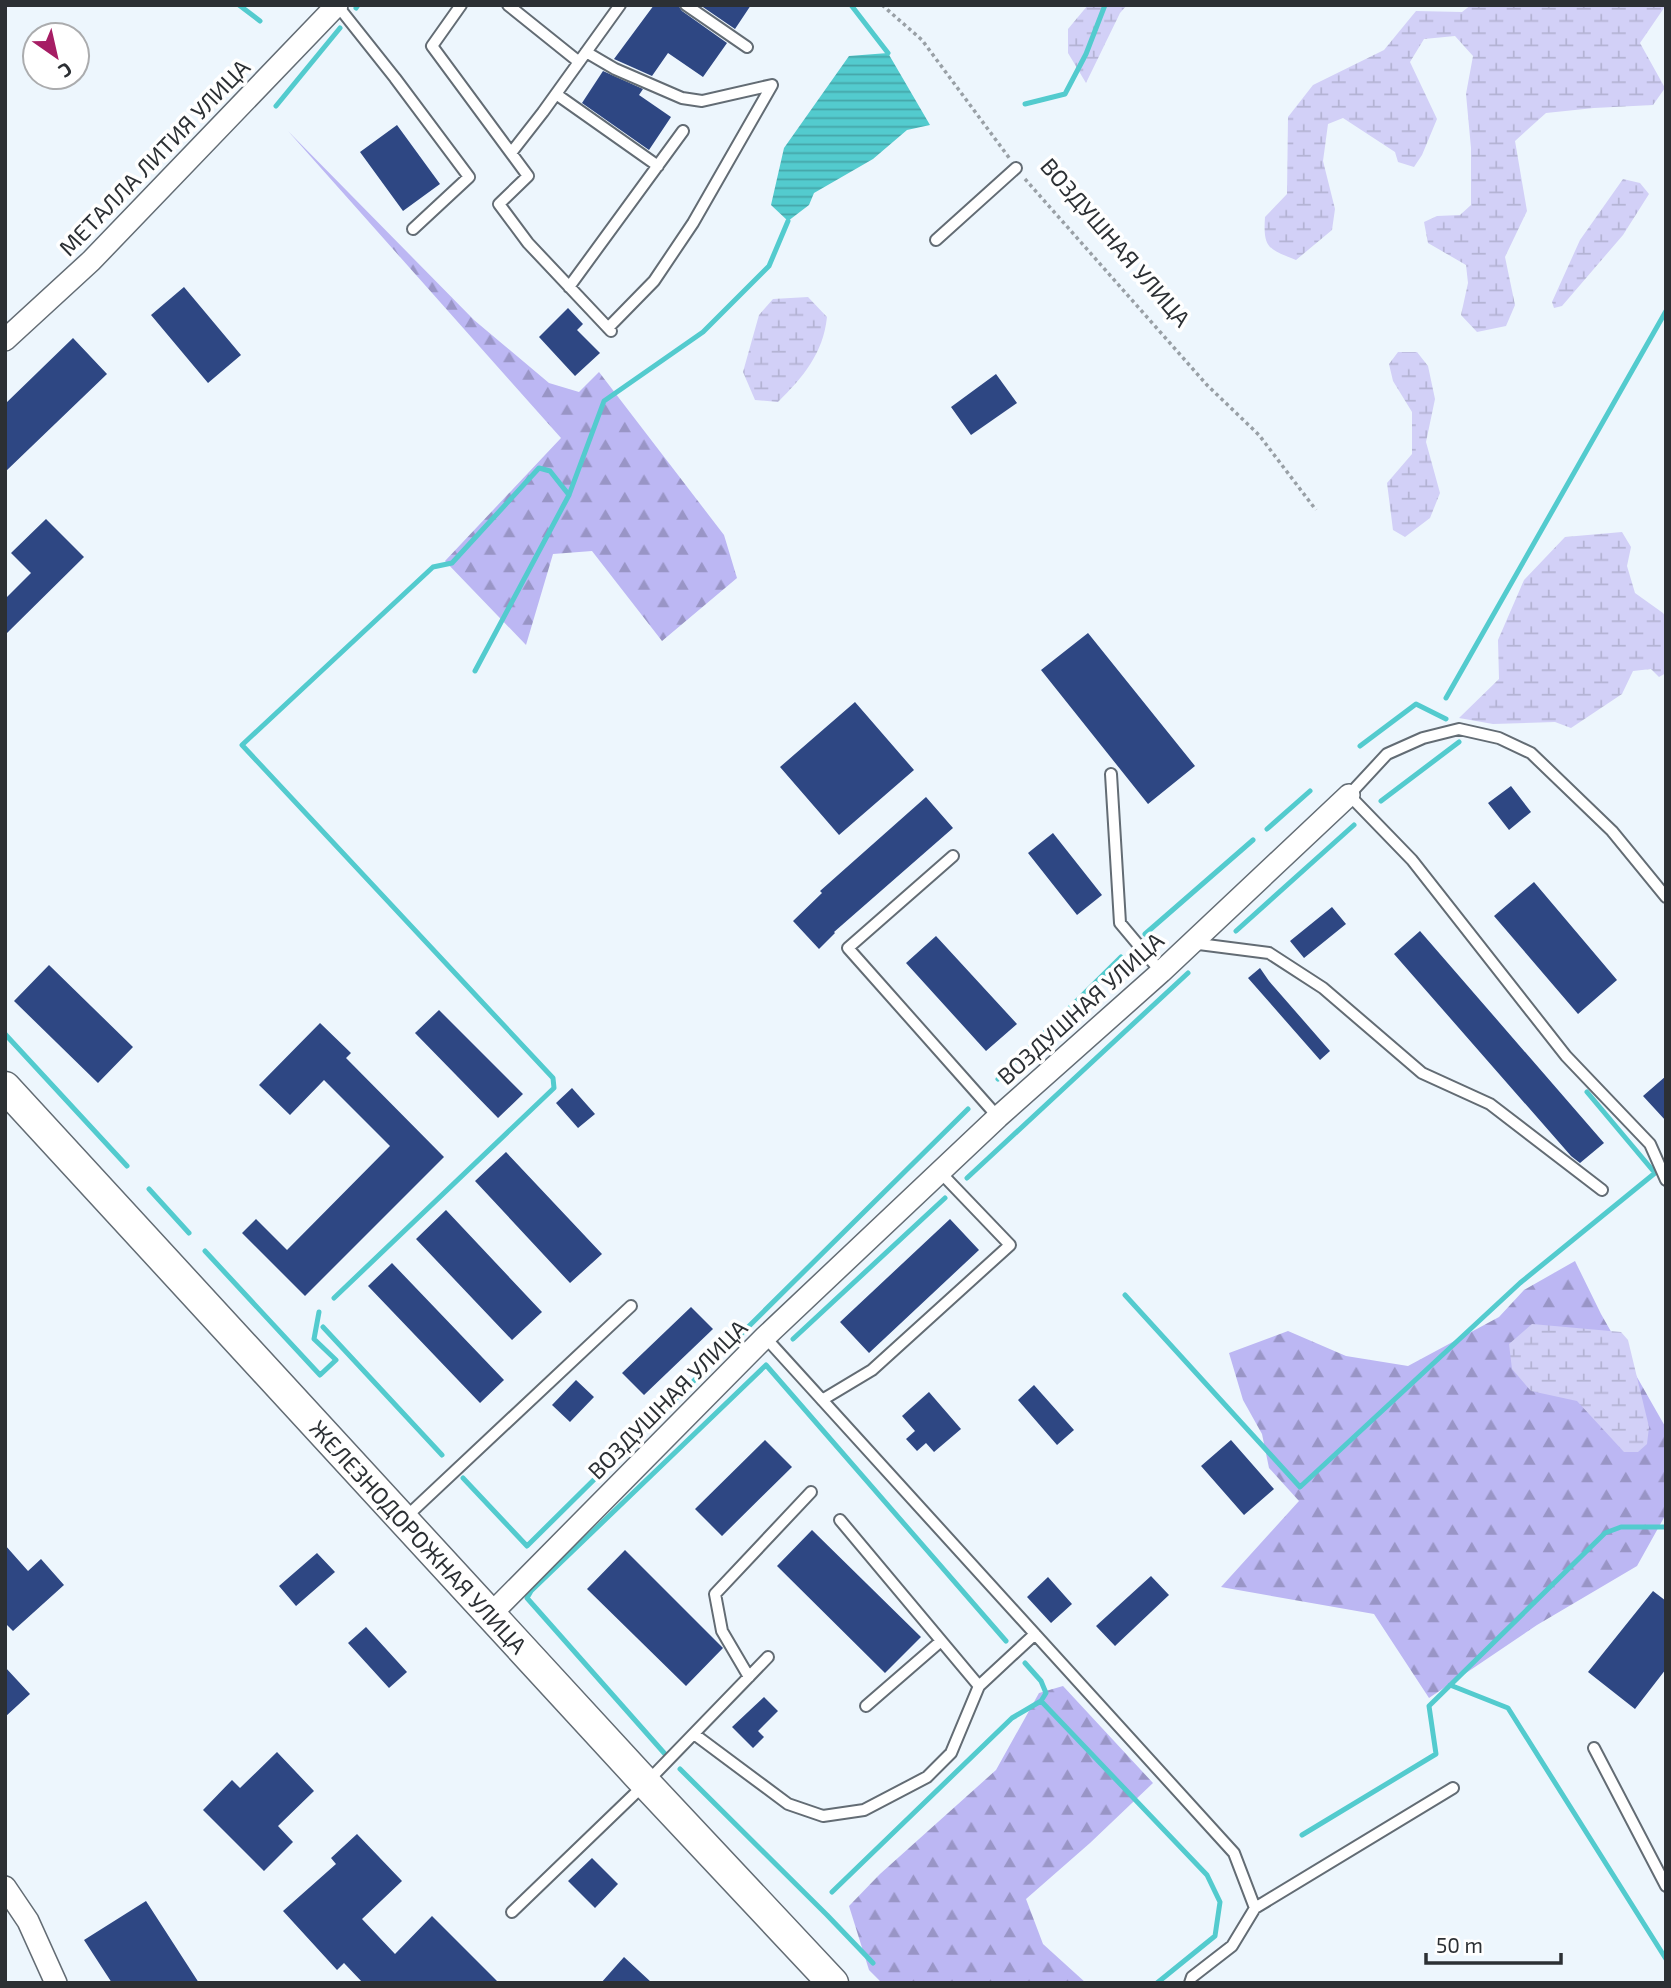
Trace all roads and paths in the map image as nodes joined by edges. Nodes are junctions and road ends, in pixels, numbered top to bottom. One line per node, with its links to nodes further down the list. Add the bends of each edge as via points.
1 (337, 5): 14 (lane, via 469,177); 17 (street, МЕТАЛЛА ЛИТИЯ УЛИЦА, via 91,261)
2 (461, 5): 11 (lane, via 432,46)
3 (508, 5): 8 (lane)
4 (620, 5): 8 (lane)
5 (686, 5): 7 (lane)
6 (881, 5): 13 (path, ВОЗДУШНАЯ УЛИЦА, via 922,40)
7 (747, 47)
8 (583, 57): 9 (lane); 16 (lane, via 682,98 702,101 772,85 693,223 654,281 609,330)
9 (556, 94): 11 (lane); 12 (lane)
10 (683, 131): 12 (lane)
11 (511, 153): 16 (lane, via 528,176 499,204)
12 (658, 166): 16 (lane)
13 (1016, 168): 15 (lane); 18 (path, ВОЗДУШНАЯ УЛИЦА, via 1207,385 1259,435)
14 (413, 229)
15 (936, 240)
16 (569, 287)
17 (5, 340)
18 (1316, 510)
19 (1111, 774): 24 (lane, via 1120,923)
20 (1349, 795): 22 (lane, via 1387,754 1423,738 1459,729 1499,738 1531,752 1612,831); 23 (street, ВОЗДУШНАЯ УЛИЦА); 28 (lane, via 1412,860 1566,1056 1650,1144)
21 (953, 856): 26 (lane, via 848,948)
22 (1666, 897)
23 (1191, 943): 24 (street, ВОЗДУШНАЯ УЛИЦА); 29 (lane, via 1269,953 1323,988 1422,1073 1490,1104)
24 (1161, 972): 26 (street, ВОЗДУШНАЯ УЛИЦА)
25 (5, 1087): 34 (main road, ЖЕЛЕЗНОДОРОЖНАЯ УЛИЦА)
26 (998, 1117): 27 (street, ВОЗДУШНАЯ УЛИЦА)
27 (940, 1172): 31 (street, ВОЗДУШНАЯ УЛИЦА); 32 (lane, via 1010,1245 872,1370)
28 (1666, 1180)
29 (1602, 1190)
30 (631, 1306): 34 (lane)
31 (765, 1337): 32 (lane); 36 (street, ВОЗДУШНАЯ УЛИЦА)
32 (822, 1400): 37 (lane)
33 (811, 1492): 40 (lane, via 715,1594 722,1631)
34 (404, 1519): 36 (main road, ЖЕЛЕЗНОДОРОЖНАЯ УЛИЦА)
35 (841, 1520): 38 (lane)
36 (491, 1614): 45 (main road, ЖЕЛЕЗНОДОРОЖНАЯ УЛИЦА)
37 (1035, 1634): 41 (lane); 49 (lane, via 1234,1853)
38 (941, 1641): 41 (lane); 42 (lane)
39 (768, 1657): 40 (lane)
40 (749, 1677): 43 (lane)
41 (979, 1686): 43 (lane, via 951,1753 927,1777 864,1810 823,1816 788,1804)
42 (866, 1706)
43 (694, 1734): 45 (lane)
44 (1594, 1748): 47 (lane)
45 (646, 1783): 50 (lane); 52 (main road, ЖЕЛЕЗНОДОРОЖНАЯ УЛИЦА)
46 (1452, 1788): 49 (lane)
47 (1666, 1886)
48 (5, 1887): 51 (street, via 28,1921)
49 (1255, 1908): 53 (lane, via 1232,1946)
50 (512, 1912)
51 (56, 1983)
52 (833, 1983)
53 (1190, 1983)

